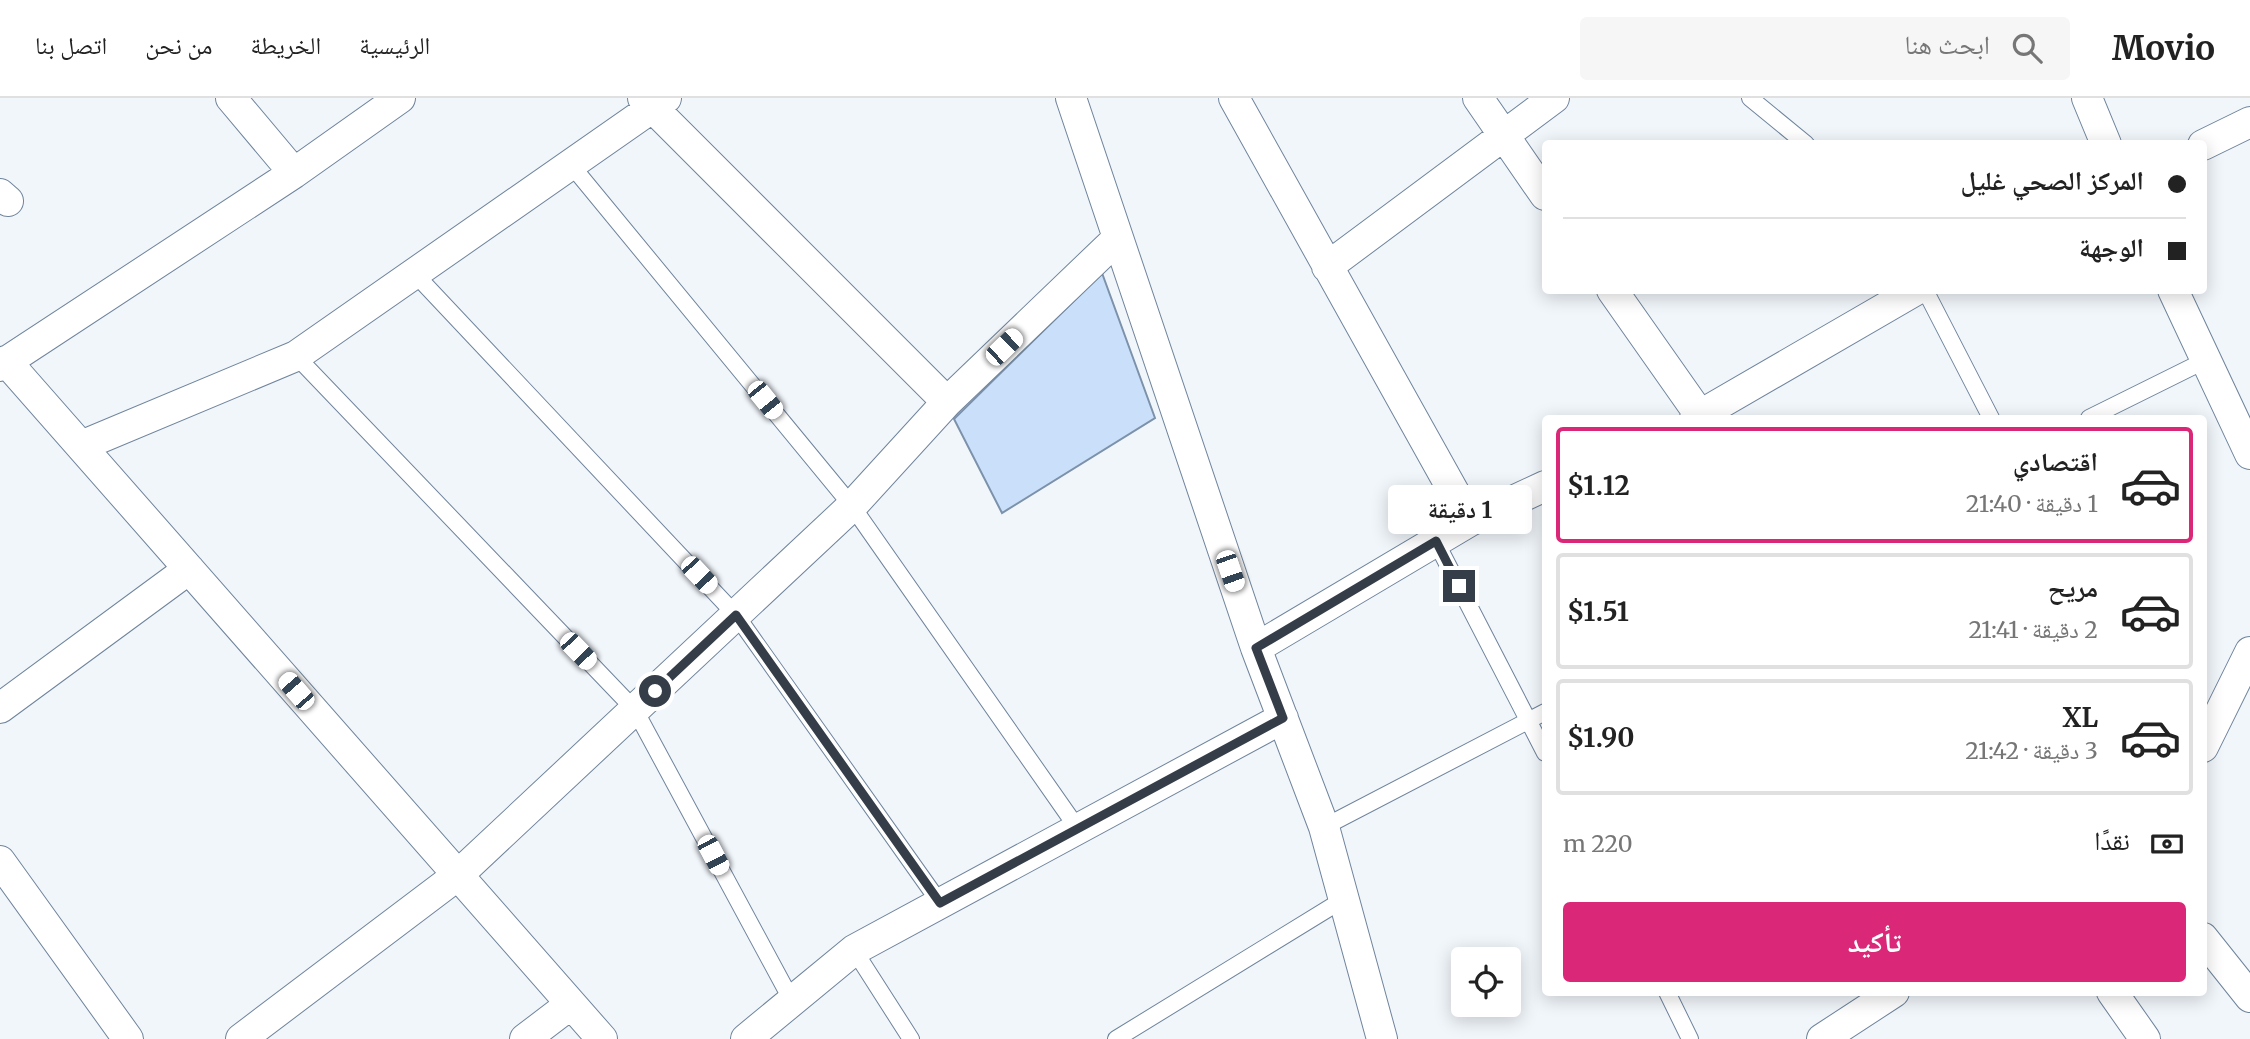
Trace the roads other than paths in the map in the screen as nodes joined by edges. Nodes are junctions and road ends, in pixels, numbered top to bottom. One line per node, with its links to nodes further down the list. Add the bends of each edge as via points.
1 (231, 98): 16 (street)
2 (400, 98): 16 (street)
3 (1071, 98): 18 (street)
4 (1234, 98): 19 (street)
5 (1478, 98): 11 (street)
6 (1554, 98): 11 (street)
7 (1750, 98): 12 (lane)
8 (2087, 98): 13 (street)
9 (654, 101): 15 (street); 28 (street)
10 (2250, 122): 14 (street)
11 (1503, 135): 17 (street); 19 (street)
12 (1801, 140)
13 (2104, 140)
14 (2207, 143)
15 (572, 166): 20 (street); 36 (lane)
16 (294, 173): 27 (street)
17 (1542, 191)
18 (1117, 239): 28 (street); 41 (street)
19 (1326, 267): 37 (street)
20 (415, 274): 25 (street); 40 (lane)
21 (1615, 294): 29 (street)
22 (1909, 294): 30 (street)
23 (1927, 294): 31 (lane)
24 (2175, 294): 26 (street)
25 (296, 356): 33 (street); 44 (lane)
26 (2206, 359): 32 (lane); 34 (street)
27 (3, 364): 33 (street)
28 (947, 402): 36 (street)
29 (1698, 415)
30 (1702, 415)
31 (1989, 415)
32 (2095, 415)
33 (81, 446): 39 (street)
34 (2250, 454)
35 (1542, 487): 37 (street)
36 (852, 506): 40 (street); 51 (lane)
37 (1470, 521): 38 (street)
38 (1436, 541): 41 (street); 47 (lane)
39 (188, 569): 43 (street); 53 (street)
40 (736, 615): 44 (street); 55 (lane)
41 (1256, 648): 46 (street)
42 (2250, 652): 48 (street)
43 (0, 708)
44 (635, 710): 53 (street); 62 (lane)
45 (1542, 714): 47 (lane)
46 (1283, 718): 50 (street); 51 (street)
47 (1529, 720): 49 (lane); 50 (lane)
48 (2207, 739)
49 (1542, 747)
50 (1324, 827): 54 (street)
51 (1078, 829): 55 (street)
52 (0, 862): 64 (street)
53 (458, 875): 63 (street); 65 (street)
54 (1344, 899): 70 (lane); 71 (street)
55 (940, 903): 57 (street)
56 (2207, 943): 61 (street)
57 (854, 950): 62 (street); 69 (lane)
58 (1669, 996): 72 (lane)
59 (1888, 996): 73 (street)
60 (2115, 996): 74 (street)
61 (2250, 998)
62 (792, 1001): 68 (street)
63 (571, 1004): 66 (street); 67 (street)
64 (128, 1039)
65 (241, 1039)
66 (525, 1039)
67 (602, 1039)
68 (746, 1039)
69 (912, 1039)
70 (1116, 1039)
71 (1382, 1039)
72 (1690, 1039)
73 (1822, 1039)
74 (2145, 1039)

